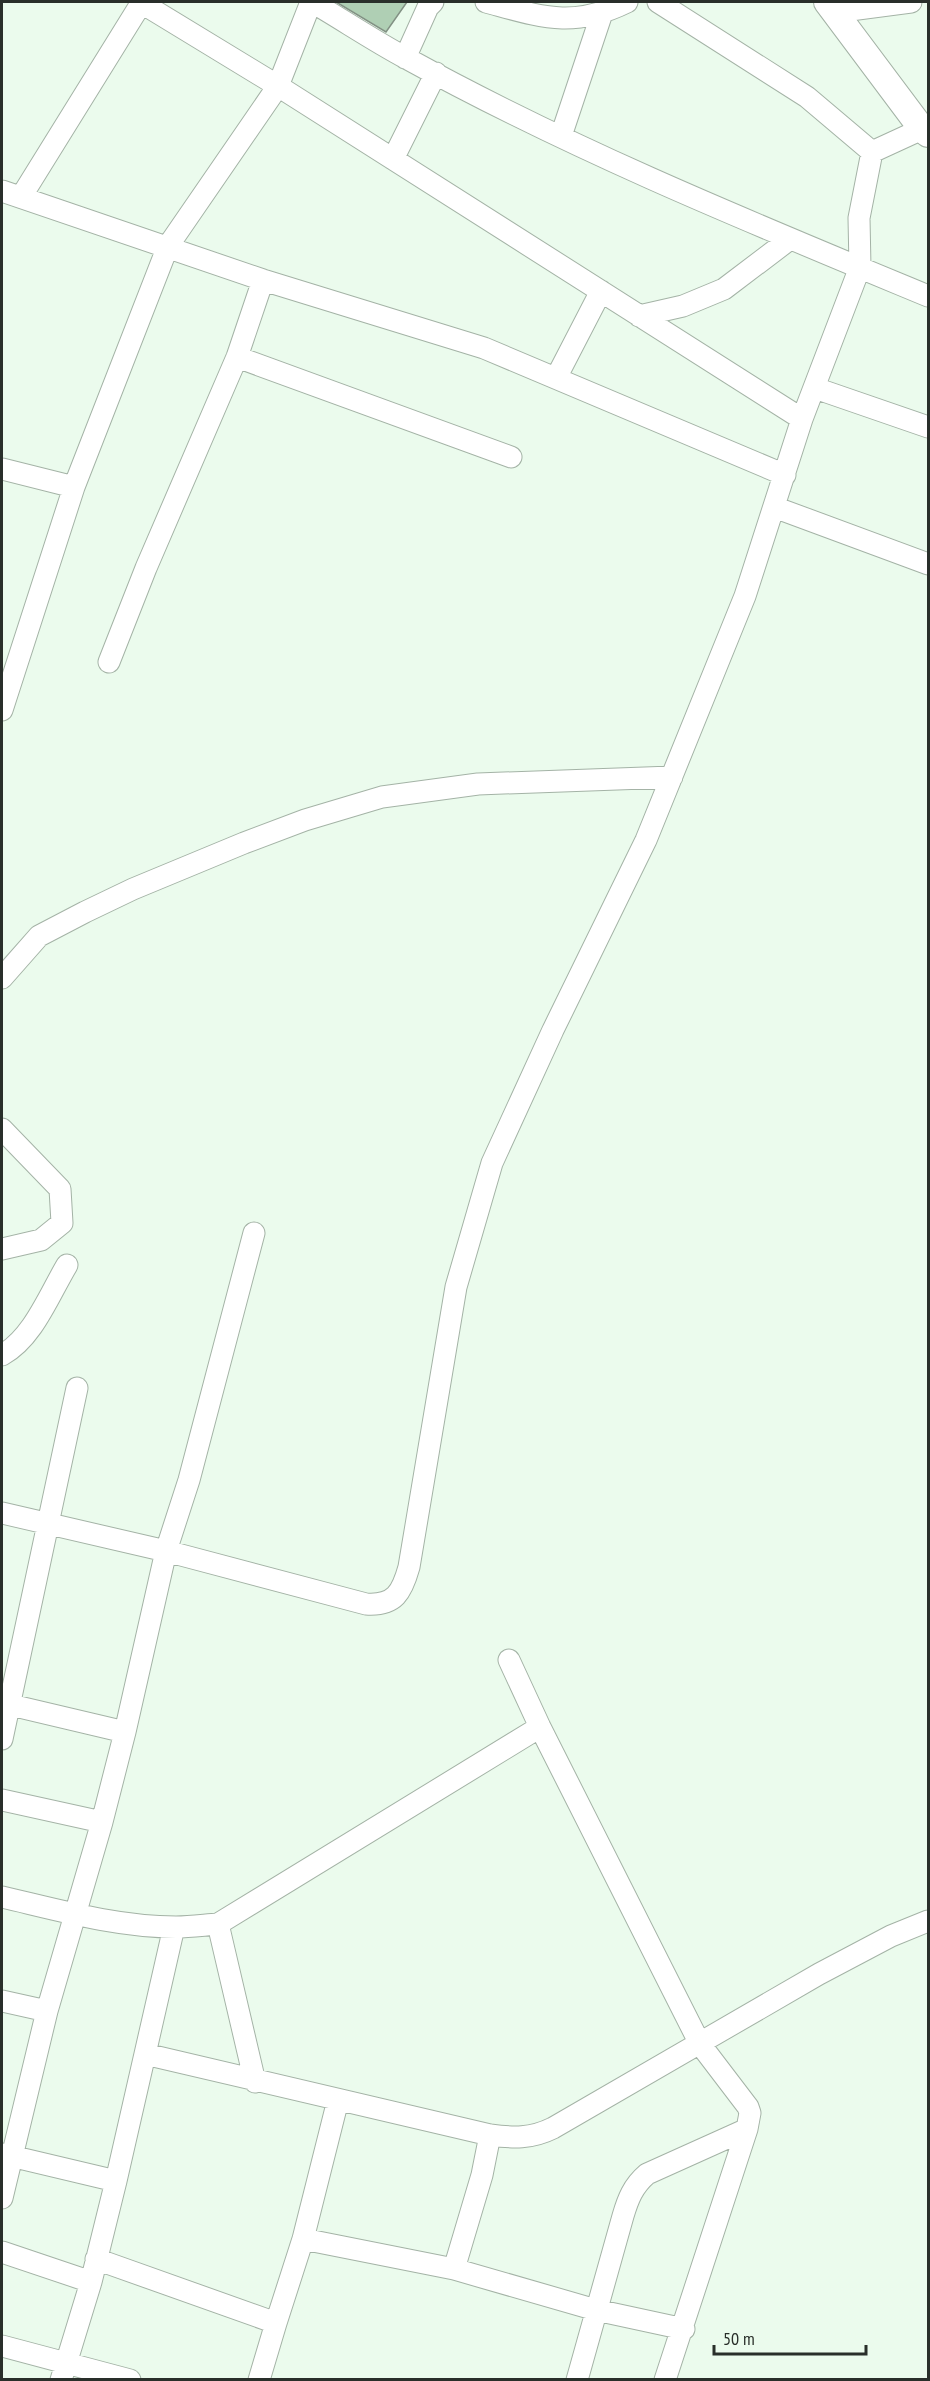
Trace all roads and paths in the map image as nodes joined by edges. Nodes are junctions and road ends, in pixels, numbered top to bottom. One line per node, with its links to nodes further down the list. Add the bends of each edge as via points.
1 (141, 2): 12 (street); 17 (street)
2 (312, 2): 10 (street); 12 (street)
3 (433, 2): 10 (street)
4 (486, 2): 9 (street, via 554,19)
5 (627, 2): 9 (street)
6 (911, 2): 8 (street)
7 (674, 5): 15 (street, via 807,97)
8 (831, 7): 13 (main road)
9 (602, 13): 14 (street)
10 (405, 58): 11 (street)
11 (436, 73): 14 (street); 16 (street)
12 (278, 86): 16 (street); 19 (street)
13 (925, 131): 15 (street)
14 (561, 136): 18 (street)
15 (872, 152): 20 (street, via 859,218)
16 (393, 159): 22 (street)
17 (11, 194): 19 (street)
18 (790, 239): 20 (street); 24 (street, via 724,289 683,306)
19 (168, 246): 21 (street); 33 (street)
20 (860, 267): 23 (street); 27 (street)
21 (263, 280): 25 (street); 26 (street, via 484,348)
22 (601, 291): 24 (street); 26 (street)
23 (928, 296)
24 (639, 316): 28 (street)
25 (237, 357): 30 (street); 36 (street)
26 (556, 378): 32 (street)
27 (815, 388): 28 (street); 29 (street)
28 (802, 419): 32 (street)
29 (928, 427)
30 (511, 457)
31 (2, 469): 33 (street)
32 (784, 475): 34 (street)
33 (74, 487): 37 (street)
34 (774, 507): 35 (street); 38 (street, via 745,596)
35 (928, 564)
36 (109, 662)
37 (2, 710)
38 (672, 777): 39 (street, via 477,784 382,797 305,820 85,912 39,936); 48 (street, via 646,840 492,1163 456,1287 404,1585 394,1599 380,1605 366,1604)
39 (2, 978)
40 (2, 1129): 42 (street, via 60,1189 62,1223 41,1240)
41 (254, 1233): 48 (street, via 189,1480)
42 (2, 1248)
43 (67, 1264): 44 (street, via 29,1330)
44 (2, 1355)
45 (77, 1388): 47 (street)
46 (2, 1513): 47 (street)
47 (50, 1525): 48 (street); 50 (street)
48 (166, 1551): 52 (street)
49 (509, 1660): 51 (street)
50 (6, 1704): 52 (street); 53 (street)
51 (540, 1726): 59 (street); 63 (street)
52 (125, 1732): 55 (street)
53 (2, 1739)
54 (2, 1800): 55 (street)
55 (102, 1822): 57 (street)
56 (2, 1897): 57 (street)
57 (74, 1913): 60 (street); 62 (street)
58 (928, 1921): 63 (street, via 891,1936)
59 (218, 1924): 60 (street); 65 (street)
60 (174, 1927): 64 (street)
61 (2, 2001): 62 (street)
62 (47, 2011): 69 (street)
63 (700, 2044): 67 (street, via 745,2102 750,2113); 68 (street, via 542,2133 522,2138)
64 (145, 2054): 65 (street); 70 (street)
65 (255, 2082): 66 (street)
66 (338, 2100): 68 (street); 72 (street)
67 (747, 2129): 77 (street, via 647,2174 636,2184); 79 (street)
68 (490, 2135): 75 (street)
69 (7, 2156): 70 (street); 71 (street)
70 (116, 2181): 74 (street)
71 (2, 2198)
72 (303, 2239): 75 (street); 78 (street)
73 (2, 2252): 76 (street)
74 (96, 2259): 76 (street); 78 (street)
75 (453, 2269): 77 (street)
76 (91, 2282): 81 (street)
77 (596, 2310): 79 (street); 84 (street)
78 (276, 2323): 83 (street)
79 (684, 2329): 85 (street)
80 (2, 2346): 81 (street)
81 (63, 2371): 82 (street)
82 (130, 2379)
83 (259, 2379)
84 (577, 2379)
85 (665, 2379)

